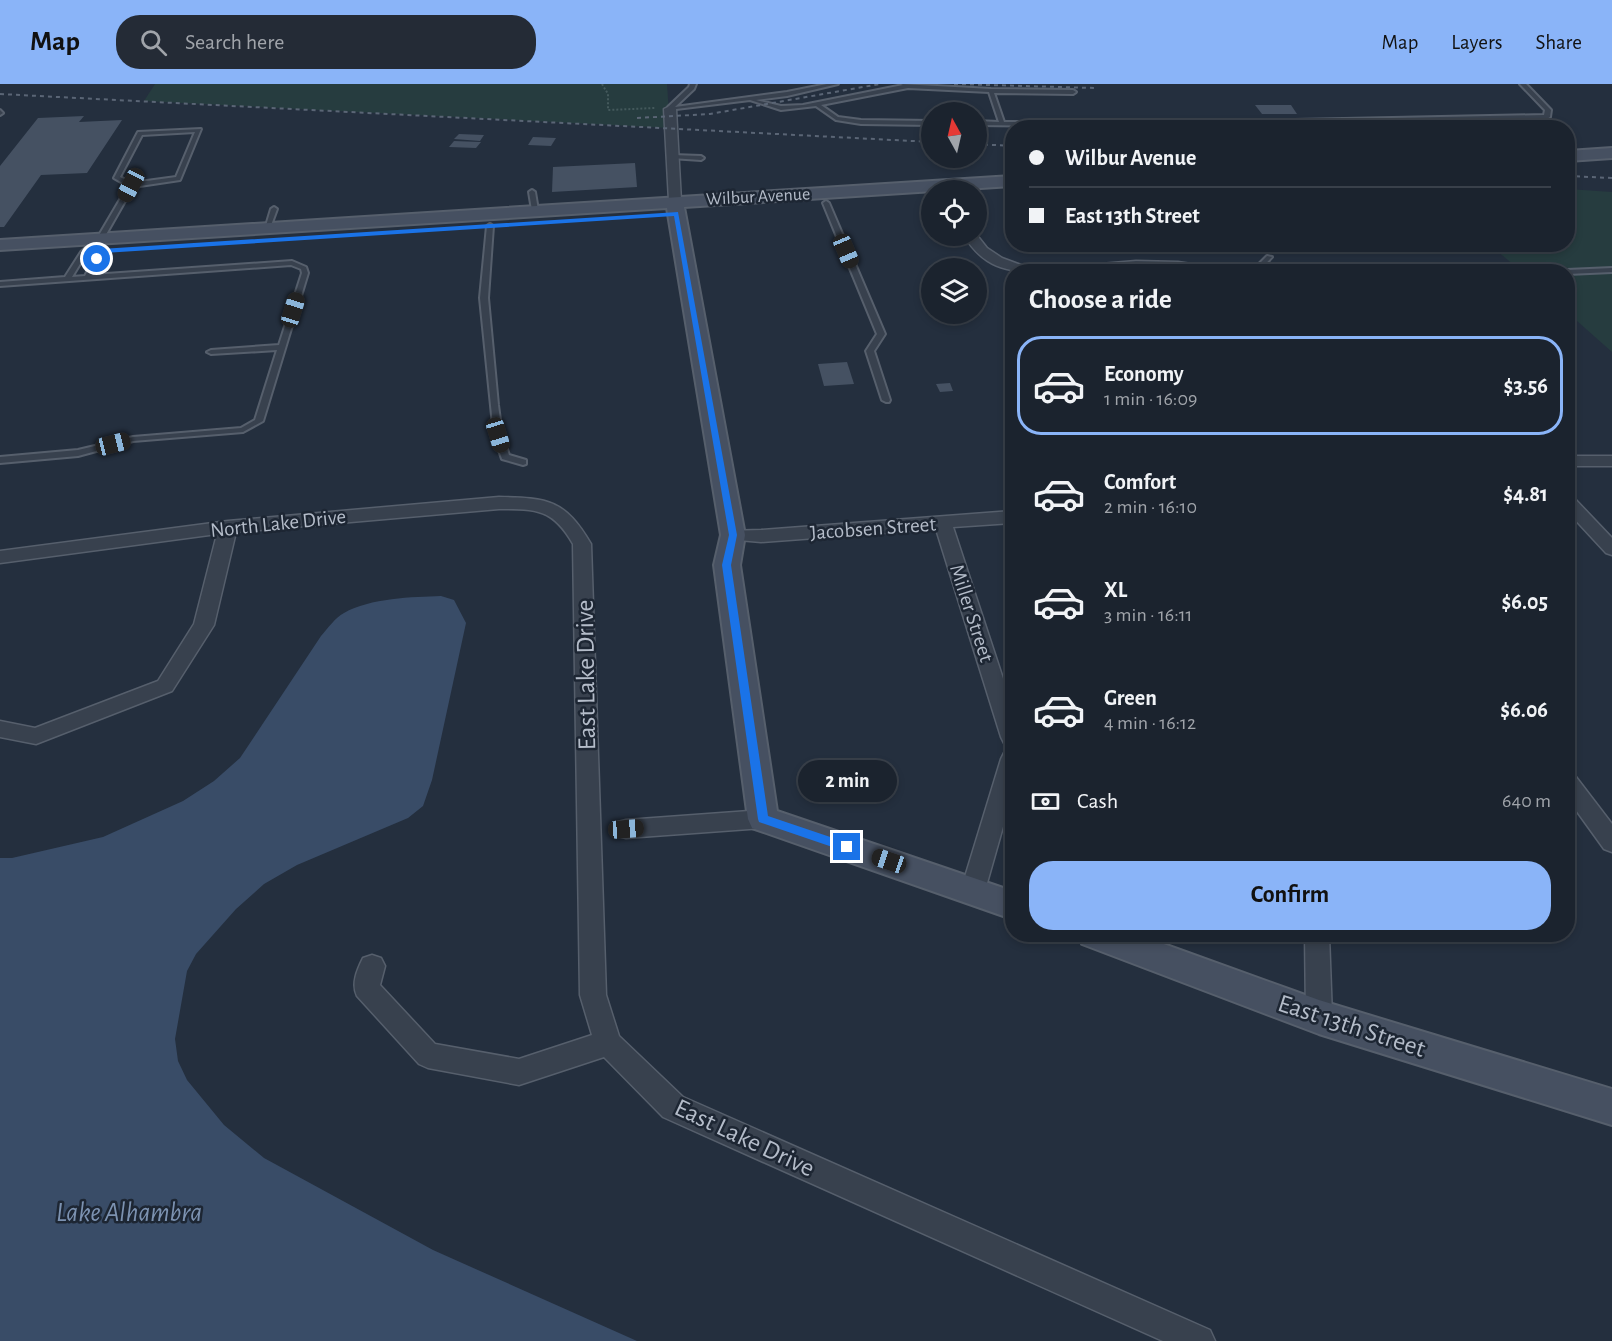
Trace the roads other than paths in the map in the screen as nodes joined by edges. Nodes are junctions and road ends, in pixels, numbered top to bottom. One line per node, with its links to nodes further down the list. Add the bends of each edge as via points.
1 (693, 84): 9 (lane)
2 (835, 84): 7 (lane)
3 (1523, 84): 10 (lane, via 1548,110 1547,117)
4 (906, 85): 5 (lane); 8 (lane)
5 (992, 91): 6 (lane); 13 (lane)
6 (1073, 92)
7 (746, 99): 8 (lane, via 781,108); 9 (lane)
8 (818, 105): 11 (lane, via 836,118)
9 (670, 108): 19 (street)
10 (1434, 120)
11 (921, 123)
12 (987, 123): 13 (lane)
13 (1002, 123): 14 (lane)
14 (1005, 123)
15 (1612, 144): 16 (main road)
16 (1575, 147)
17 (1612, 153): 18 (main road)
18 (1575, 156)
19 (673, 157): 20 (lane); 30 (street)
20 (701, 158)
21 (1005, 182): 22 (main road, Wilbur Avenue)
22 (987, 184)
23 (131, 185): 23 (lane, via 117,178 140,133 199,130 178,178); 38 (lane)
24 (921, 191): 30 (main road, Wilbur Avenue)
25 (1005, 191): 28 (main road)
26 (532, 192): 32 (lane)
27 (921, 192): 29 (main road, Wilbur Avenue)
28 (987, 192)
29 (826, 203): 30 (main road, Wilbur Avenue); 50 (lane, via 881,334 870,351)
30 (676, 207): 32 (main road, Wilbur Avenue); 33 (main road, Wilbur Avenue); 60 (main road)
31 (274, 209): 34 (lane)
32 (535, 210): 34 (main road, Wilbur Avenue)
33 (490, 226): 36 (main road, Wilbur Avenue); 54 (lane, via 484,298 497,425 505,457)
34 (267, 228): 36 (main road, via 247,236); 38 (main road, Wilbur Avenue)
35 (0, 245): 38 (main road, Wilbur Avenue)
36 (187, 245): 38 (main road, Wilbur Avenue)
37 (980, 246): 41 (street, via 989,257)
38 (95, 247): 40 (main road, Wilbur Avenue); 45 (lane); 46 (lane)
39 (1269, 257): 42 (lane)
40 (0, 258)
41 (1005, 264)
42 (1262, 264)
43 (1612, 270): 44 (lane)
44 (1575, 272)
45 (87, 278): 46 (lane); 48 (lane, via 300,264 304,273)
46 (67, 279): 47 (lane)
47 (0, 284)
48 (282, 347): 49 (lane); 51 (lane, via 259,421 243,430 134,439 78,453)
49 (212, 352)
50 (886, 400)
51 (0, 460)
52 (1575, 461): 53 (street)
53 (1612, 461)
54 (523, 462)
55 (1575, 509): 61 (street)
56 (556, 510): 59 (street, North Lake Drive, via 533,503 499,503); 76 (street, East Lake Drive, via 572,524 582,544 592,995)
57 (1005, 517): 58 (street, Jacobsen Street)
58 (944, 523): 60 (street, Jacobsen Street); 63 (street, Miller Street)
59 (228, 527): 62 (street, North Lake Drive); 64 (street, via 204,625 165,686 36,736)
60 (733, 535): 67 (main road, via 727,565)
61 (1612, 549)
62 (0, 557)
63 (1005, 715)
64 (0, 729)
65 (1005, 783): 70 (street)
66 (1575, 792): 69 (street)
67 (763, 819): 68 (street); 70 (main road)
68 (626, 829)
69 (1612, 842)
70 (973, 890): 71 (main road)
71 (1005, 901)
72 (1116, 942): 75 (main road, East 13th Street)
73 (1317, 942): 75 (street)
74 (372, 966): 76 (street, via 366,988 428,1055 519,1072)
75 (1319, 1017): 77 (main road, East 13th Street)
76 (608, 1043): 78 (street, East Lake Drive, via 673,1107)
77 (1612, 1107)
78 (1199, 1341)

